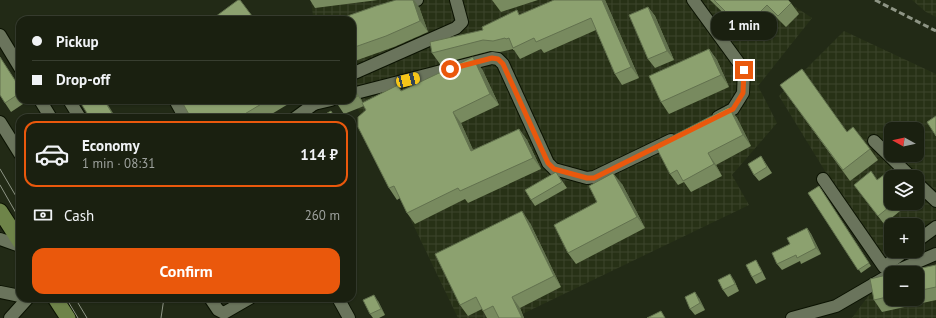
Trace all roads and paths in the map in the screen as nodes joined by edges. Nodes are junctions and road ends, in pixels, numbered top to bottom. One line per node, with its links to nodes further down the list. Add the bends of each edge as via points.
1 (417, 0): 4 (street)
2 (456, 0): 7 (street, via 462,22 456,28)
3 (693, 0): 18 (street, via 744,70 743,93 733,109)
4 (389, 8)
5 (0, 35): 6 (street)
6 (16, 61)
7 (356, 72)
8 (356, 93): 19 (street, via 492,58 498,59 503,64 548,163 554,169 587,178 594,178)
9 (42, 104): 13 (street)
10 (71, 104): 14 (street)
11 (177, 104): 15 (street)
12 (314, 104): 16 (street)
13 (49, 114)
14 (78, 114)
15 (183, 114)
16 (301, 114)
17 (0, 122): 21 (street)
18 (705, 123)
19 (678, 136)
20 (874, 141): 22 (street)
21 (16, 148)
22 (904, 170)
23 (823, 179): 33 (street, via 884,267)
24 (924, 190): 25 (street)
25 (936, 201)
26 (0, 211): 28 (main road)
27 (936, 227): 29 (street)
28 (16, 236)
29 (924, 236)
30 (0, 239): 31 (street)
31 (16, 245)
32 (936, 254): 34 (street)
33 (895, 258)
34 (909, 266)
35 (884, 279): 43 (street)
36 (0, 292): 37 (street)
37 (16, 295)
38 (24, 302): 44 (street)
39 (58, 302): 45 (main road)
40 (213, 302): 41 (street, via 218,310 224,313)
41 (243, 302)
42 (340, 302): 46 (street)
43 (837, 312): 47 (street)
44 (10, 318)
45 (68, 318)
46 (349, 318)
47 (792, 318)

